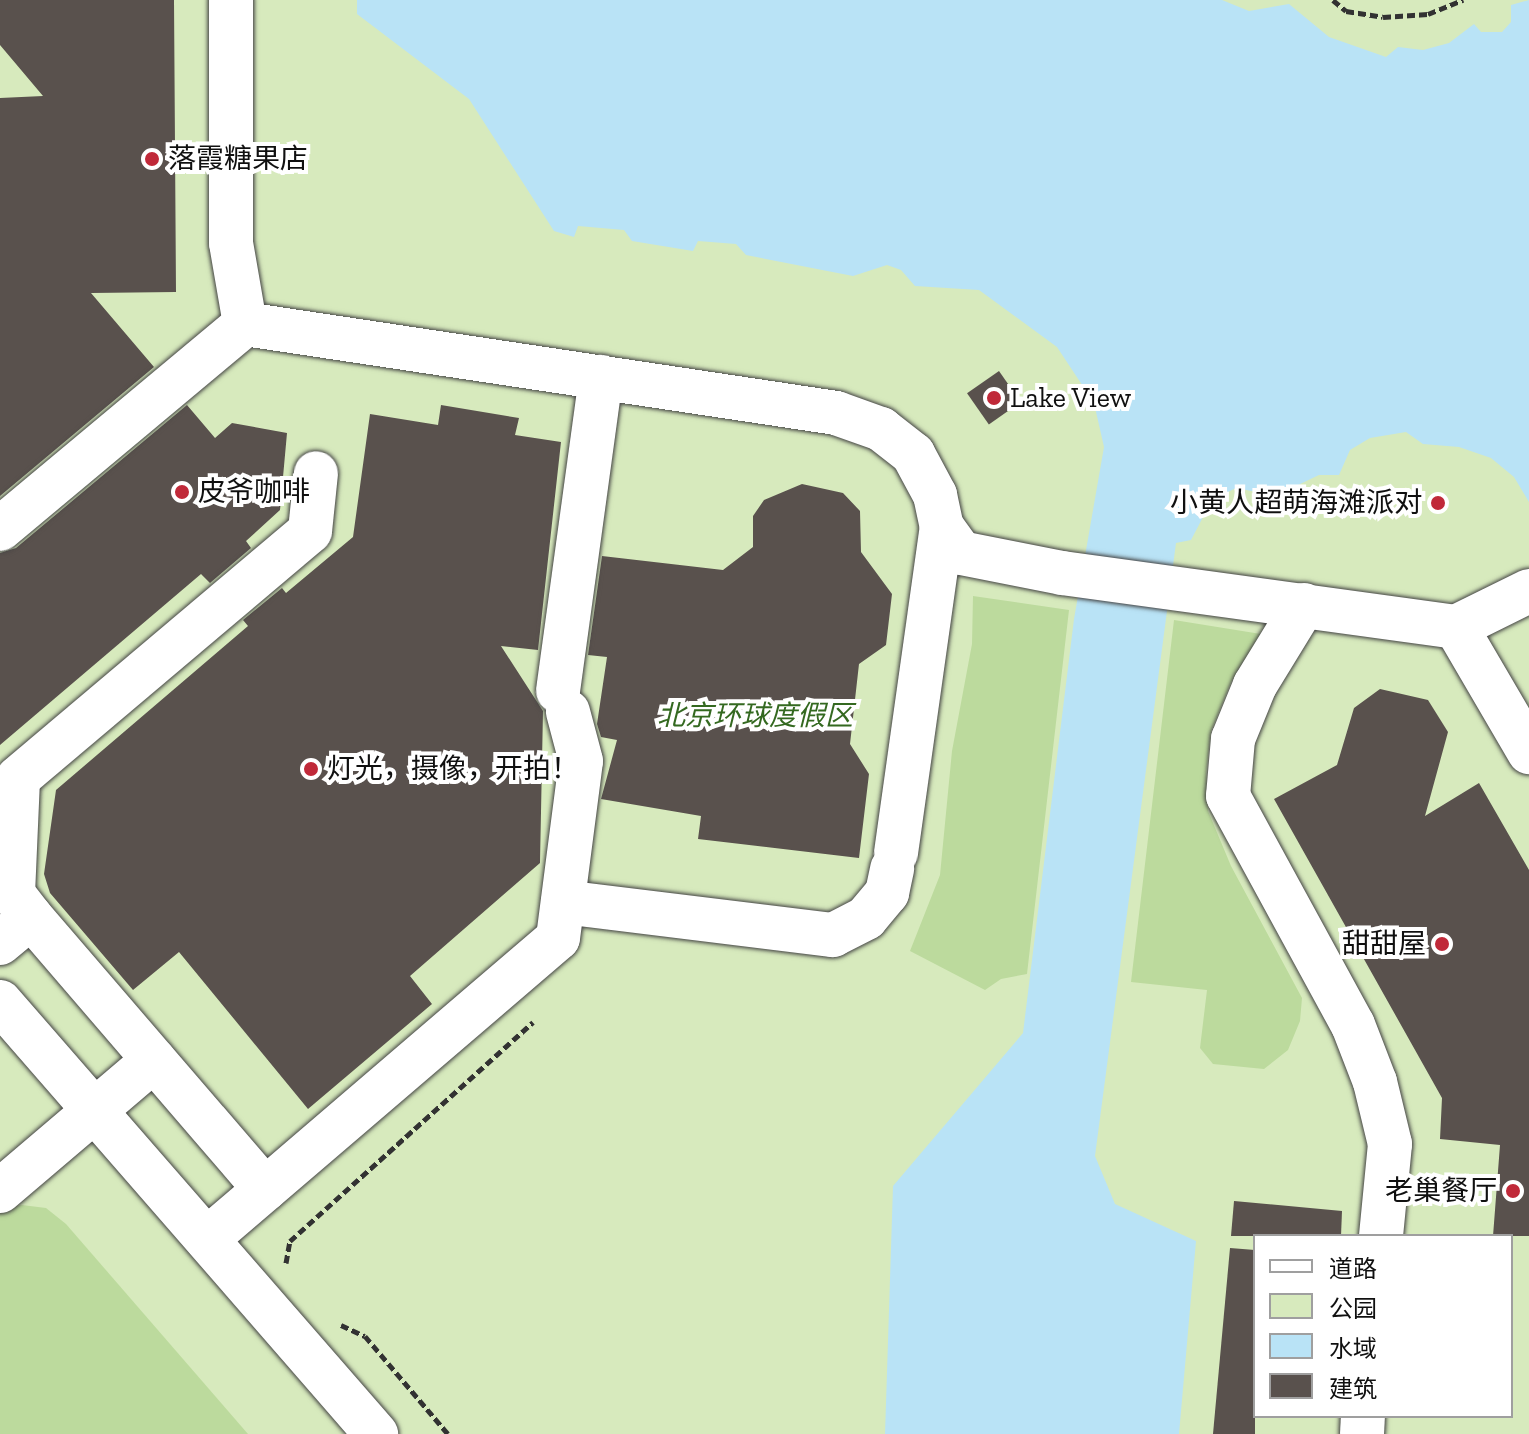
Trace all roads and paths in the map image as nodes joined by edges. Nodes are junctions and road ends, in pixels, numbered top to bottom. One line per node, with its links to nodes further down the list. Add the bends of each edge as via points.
1 (231, 0): 4 (street, via 231,243)
2 (1333, 0): 3 (path, via 1346,11 1383,17 1428,14)
3 (1463, 0)
4 (245, 324): 5 (street); 8 (street)
5 (601, 377): 7 (street, via 836,413 881,429 913,454 935,495); 13 (street, via 563,702 581,761)
6 (316, 473): 14 (street, via 310,531 18,778)
7 (942, 527): 10 (street, via 961,553 1062,573); 13 (street, via 894,861 887,893 866,918 833,935)
8 (0, 529)
9 (1523, 594): 11 (street)
10 (1304, 605): 11 (street); 21 (street, via 1255,685 1233,739 1228,796 1353,1025 1375,1082 1390,1144)
11 (1456, 627): 12 (street)
12 (1529, 752)
13 (563, 902): 19 (street, via 558,938)
14 (16, 930): 17 (street)
15 (0, 1002): 18 (street)
16 (544, 1013): 23 (path, via 290,1241)
17 (154, 1060): 18 (street); 19 (street)
18 (95, 1111): 20 (street); 22 (street)
19 (265, 1189): 22 (street)
20 (0, 1191)
21 (1381, 1234)
22 (207, 1239): 25 (street)
23 (285, 1268)
24 (328, 1319): 26 (path, via 365,1336)
25 (376, 1434)
26 (448, 1434)

